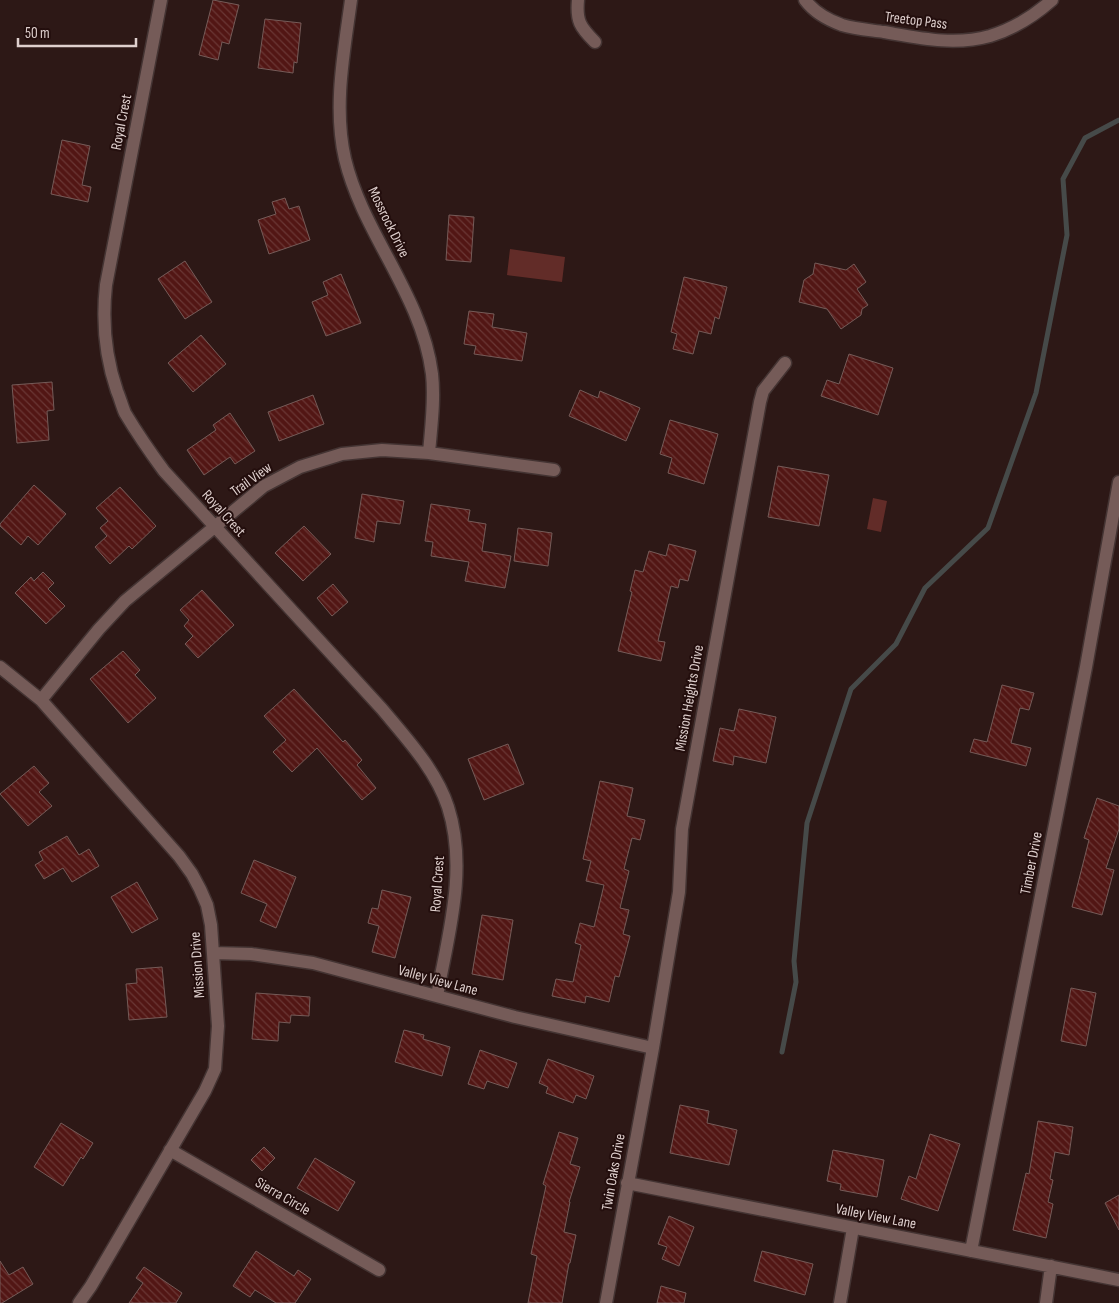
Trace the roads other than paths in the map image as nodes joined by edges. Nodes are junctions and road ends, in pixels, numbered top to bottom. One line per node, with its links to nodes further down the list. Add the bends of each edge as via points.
1 (161, 0): 11 (street, Royal Crest, via 106,285 104,330 107,354 124,411 142,442)
2 (351, 0): 8 (street, Mossrock Drive, via 339,97 345,158 354,187 404,289 427,351 432,374)
3 (578, 0): 6 (street, via 576,12 582,29)
4 (805, 0): 5 (street, Treetop Pass, via 825,18 843,25 938,41 989,36 1038,13)
5 (1052, 0)
6 (594, 42)
7 (785, 363): 16 (street, Mission Heights Drive, via 763,391 760,402 682,828 679,892)
8 (429, 454): 9 (street, Trail View); 11 (street, Trail View, via 358,451 322,459 264,486)
9 (554, 470)
10 (1119, 482): 20 (street, Timber Drive, via 1086,667)
11 (215, 528): 13 (street, Trail View, via 113,612); 15 (street, Royal Crest, via 406,737 441,792 448,807 458,870)
12 (0, 667): 13 (street, Mission Drive)
13 (41, 700): 14 (street, Mission Drive, via 192,874 206,905)
14 (213, 953): 15 (street, Valley View Lane, via 250,954 313,963); 17 (street, Mission Drive, via 218,1026 215,1069)
15 (436, 996): 16 (street, Valley View Lane)
16 (653, 1048): 18 (street, Twin Oaks Drive)
17 (170, 1150): 22 (street, Sierra Circle); 24 (street, Mission Drive)
18 (627, 1183): 19 (street, Valley View Lane); 25 (street, Twin Oaks Drive)
19 (853, 1228): 20 (street, Valley View Lane); 26 (street)
20 (971, 1251): 21 (street, Valley View Lane)
21 (1051, 1266): 23 (street, Valley View Lane); 27 (street)
22 (380, 1270)
23 (1119, 1280)
24 (79, 1303)
25 (606, 1303)
26 (840, 1303)
27 (1046, 1303)

